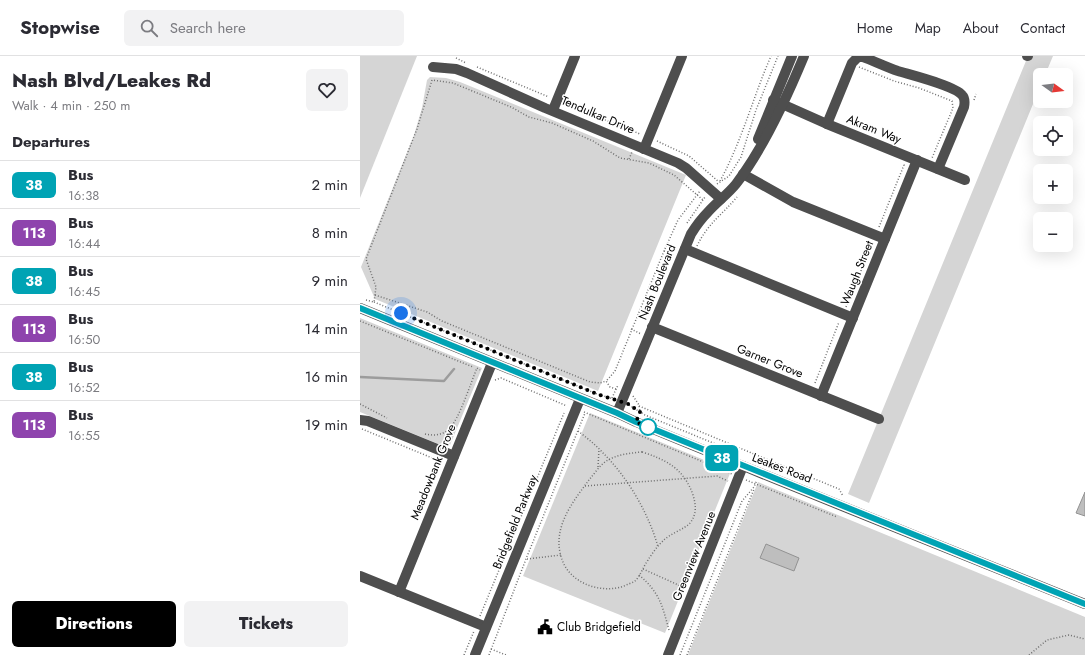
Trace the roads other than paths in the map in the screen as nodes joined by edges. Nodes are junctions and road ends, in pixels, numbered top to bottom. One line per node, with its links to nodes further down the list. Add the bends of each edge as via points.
1 (575, 56): 7 (street)
2 (682, 56): 9 (street)
3 (792, 56): 6 (street, Nash Boulevard)
4 (804, 56): 6 (street, Nash Boulevard)
5 (433, 67): 7 (street, Tendulkar Drive, via 456,69)
6 (778, 102): 8 (street, Akram Way); 12 (street, Nash Boulevard)
7 (553, 110): 9 (street, Tendulkar Drive)
8 (827, 124): 10 (street, Akram Way); 11 (street, via 852,63 858,57 935,82 957,91 964,98 964,107)
9 (644, 149): 14 (street, Tendulkar Drive, via 686,168)
10 (917, 160): 11 (street, Akram Way); 15 (street, Waugh Street)
11 (938, 169): 13 (street, Akram Way)
12 (743, 174): 14 (street, Nash Boulevard); 15 (street, via 786,199)
13 (964, 180)
14 (721, 199): 16 (street, Nash Boulevard, via 698,224)
15 (880, 237): 18 (street, Waugh Street)
16 (686, 253): 18 (street); 19 (street, Nash Boulevard)
17 (361, 308): 20 (street, Leakes Road)
18 (853, 318): 21 (street, Waugh Street)
19 (652, 327): 21 (street, Garner Grove); 23 (street, Nash Boulevard)
20 (492, 363): 22 (street, Leakes Road); 26 (street, Meadowbank Grove)
21 (821, 396): 24 (street, Garner Grove)
22 (580, 399): 23 (street, Leakes Road); 31 (street, Bridgefield Parkway)
23 (617, 413): 27 (street, Leakes Road)
24 (879, 419)
25 (360, 420): 26 (street)
26 (454, 456): 29 (street, Meadowbank Grove)
27 (743, 466): 30 (street, Leakes Road, via 762,467 818,495); 33 (street, Greenview Avenue)
28 (360, 576): 29 (street)
29 (398, 592): 31 (street)
30 (1085, 604)
31 (482, 625): 32 (street, Bridgefield Parkway)
32 (482, 653)
33 (668, 655)

